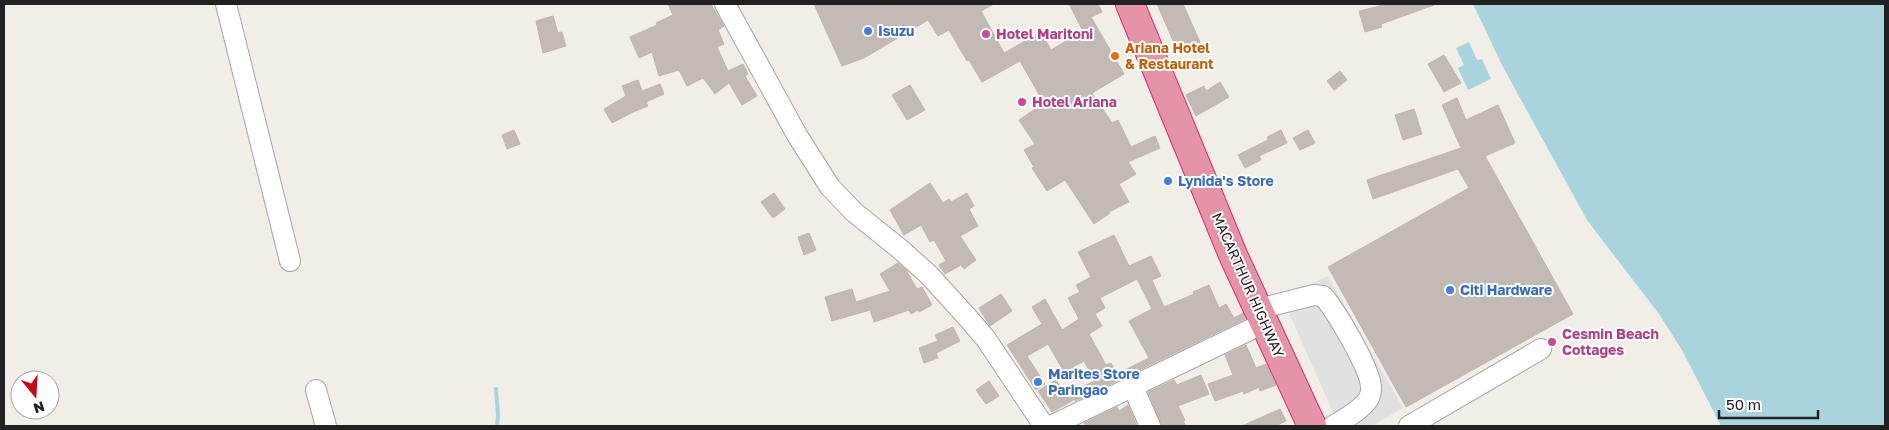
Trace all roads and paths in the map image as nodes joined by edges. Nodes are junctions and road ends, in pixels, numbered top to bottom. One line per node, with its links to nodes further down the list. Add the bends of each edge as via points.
1 (226, 4): 4 (street)
2 (725, 4): 10 (street, via 797,135 830,187 854,212 929,276 962,312 986,339)
3 (1130, 4): 5 (highway, MACARTHUR HIGHWAY)
4 (290, 261)
5 (1261, 316): 7 (street); 13 (highway, MACARTHUR HIGHWAY); 14 (street, via 1314,295 1323,296 1332,306 1371,387 1365,403)
6 (1541, 349): 15 (street)
7 (1133, 387): 11 (street); 12 (street)
8 (316, 390): 9 (street)
9 (326, 426)
10 (1044, 426)
11 (1051, 426)
12 (1150, 426)
13 (1312, 426)
14 (1333, 426)
15 (1409, 426)

